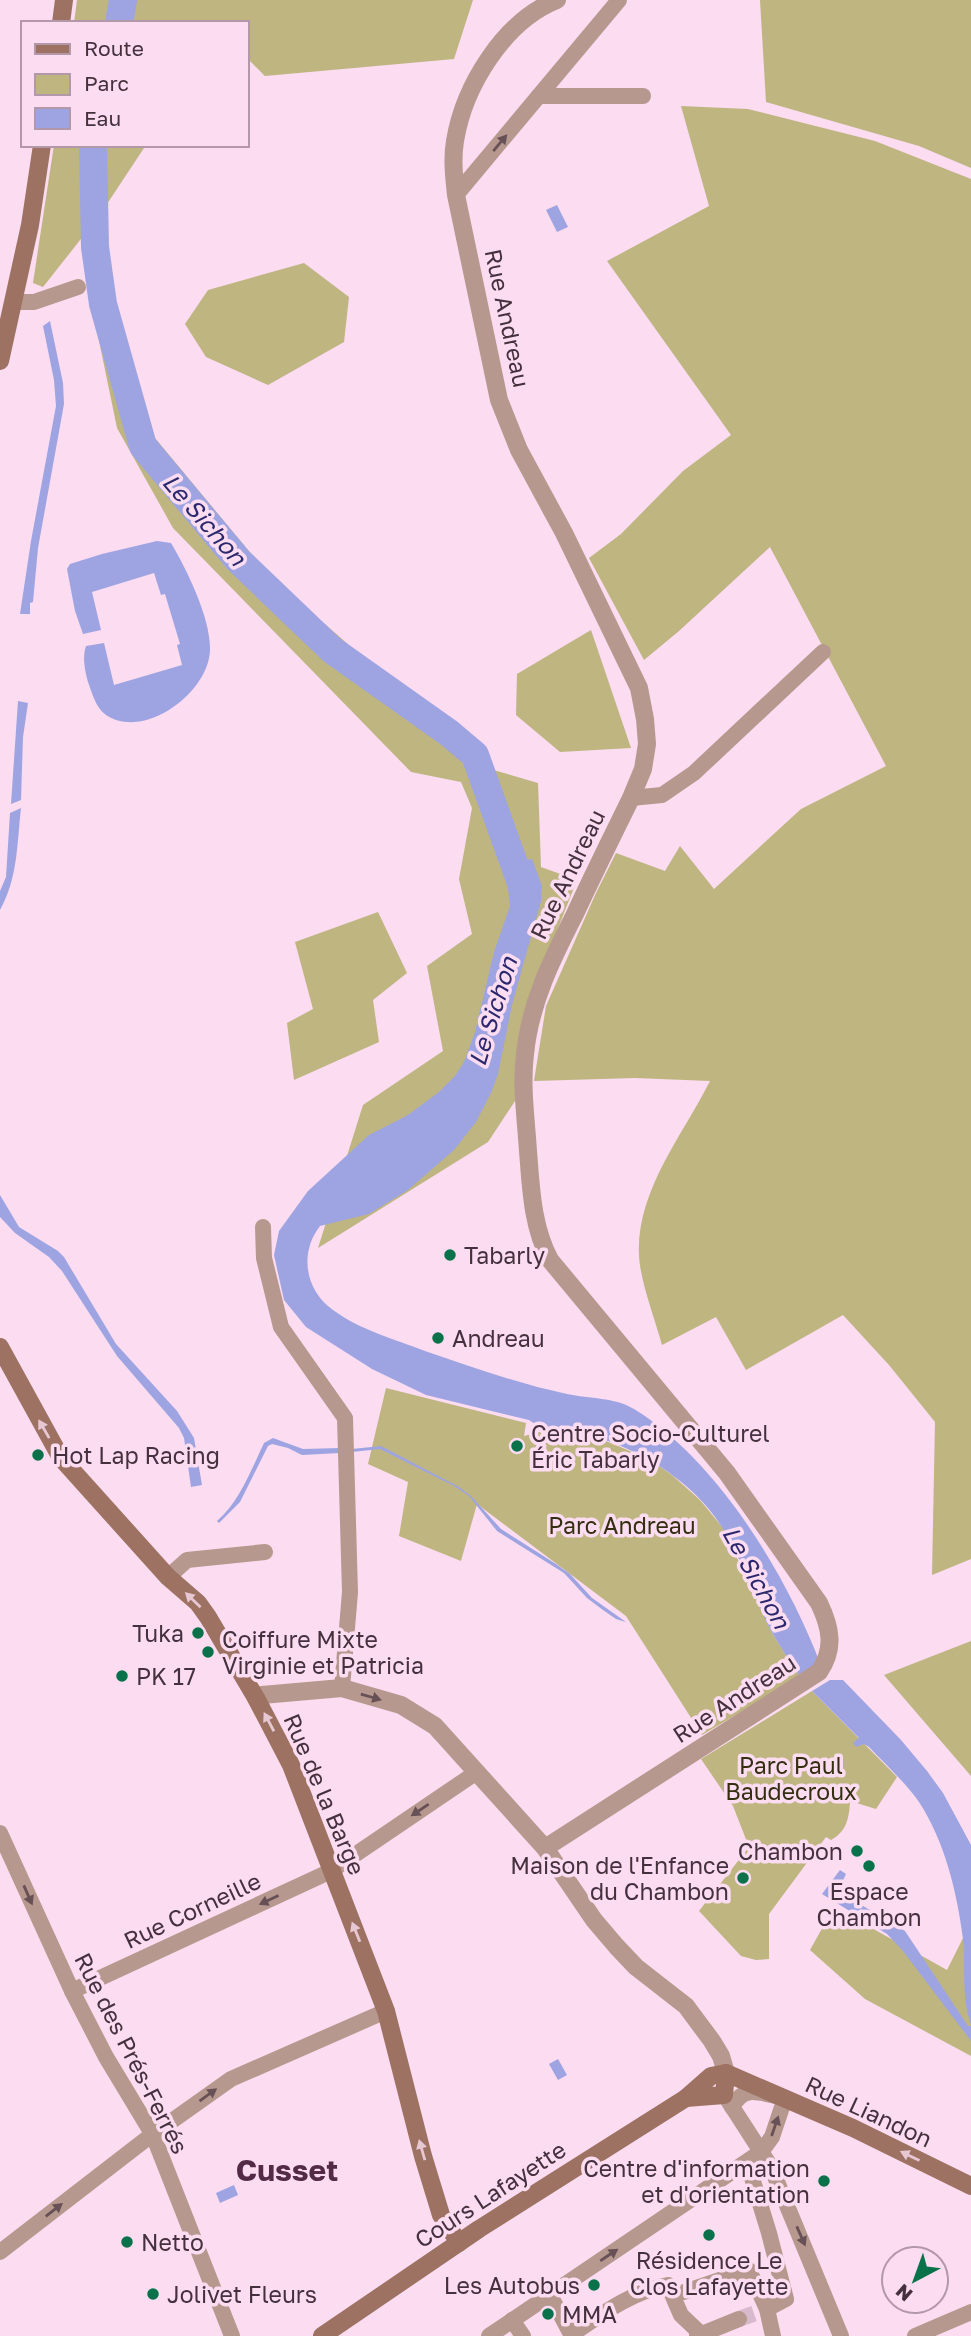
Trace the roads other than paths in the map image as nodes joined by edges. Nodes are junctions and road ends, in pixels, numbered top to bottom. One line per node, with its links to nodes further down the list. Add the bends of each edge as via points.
1 (64, 0): 4 (main road)
2 (557, 0): 8 (street, Rue Andreau, via 523,22 477,75 454,142)
3 (620, 0): 5 (street)
4 (61, 21)
5 (539, 96): 6 (street); 8 (street, one-way to 5)
6 (643, 96)
7 (42, 147): 10 (main road)
8 (456, 195): 13 (street, Rue Andreau, via 508,426 639,688 647,744)
9 (78, 287): 10 (street, via 34,302)
10 (13, 302): 11 (main road)
11 (0, 361)
12 (823, 652): 13 (street, via 695,773 662,795)
13 (631, 798): 22 (street, Rue Andreau, via 542,979 530,1020 524,1084 536,1226 550,1260 727,1473 819,1603 830,1634 827,1660 819,1672)
14 (263, 1227): 18 (street, via 264,1258 281,1327 345,1418 350,1592)
15 (0, 1347): 17 (main road, Rue de la Barge, one-way to 15, via 61,1458)
16 (265, 1552): 17 (street, via 187,1560)
17 (168, 1577): 19 (main road, Rue de la Barge, one-way to 17, via 198,1603)
18 (342, 1688): 19 (street); 20 (street, one-way to 20, via 401,1705 424,1719)
19 (256, 1698): 23 (main road, Rue de la Barge, one-way to 19, via 291,1765)
20 (477, 1772): 22 (street); 23 (street, Rue Corneille, one-way to 23)
21 (0, 1833): 24 (street, Rue des Prés-Ferrés, one-way to 24)
22 (545, 1848): 26 (street, via 617,1947 685,2006 712,2041)
23 (331, 1871): 24 (street, Rue Corneille, one-way to 24); 25 (main road, Rue de la Barge, one-way to 23)
24 (72, 1990): 30 (street, Rue des Prés-Ferrés)
25 (386, 2011): 30 (street, one-way to 25, via 231,2079); 33 (main road, Rue de la Barge, one-way to 25, via 441,2215)
26 (726, 2073): 27 (main road, Cours Lafayette, via 711,2077); 28 (main road, Rue Liandon); 29 (main road)
27 (686, 2098): 29 (main road); 33 (main road, Cours Lafayette)
28 (785, 2098): 29 (street, via 746,2092); 31 (street, one-way to 28, via 772,2137); 32 (main road, Rue Liandon, one-way to 28)
29 (728, 2101): 31 (street)
30 (153, 2135): 34 (street, one-way to 30); 42 (street, Rue des Prés-Ferrés)
31 (761, 2152): 36 (street, one-way to 31); 37 (street, via 752,2178 786,2299); 48 (street, one-way to 48)
32 (971, 2186)
33 (459, 2243): 43 (main road, Cours Lafayette)
34 (0, 2252)
35 (684, 2292): 37 (street, via 749,2270)
36 (550, 2295): 40 (street); 46 (street)
37 (767, 2309): 47 (street)
38 (971, 2312): 49 (street)
39 (739, 2319): 41 (street)
40 (513, 2320): 44 (street); 45 (street)
41 (698, 2335): 46 (street, via 681,2315 668,2285 617,2304)
42 (232, 2336)
43 (322, 2336)
44 (489, 2336)
45 (523, 2336)
46 (571, 2336)
47 (774, 2336)
48 (841, 2336)
49 (915, 2336)

